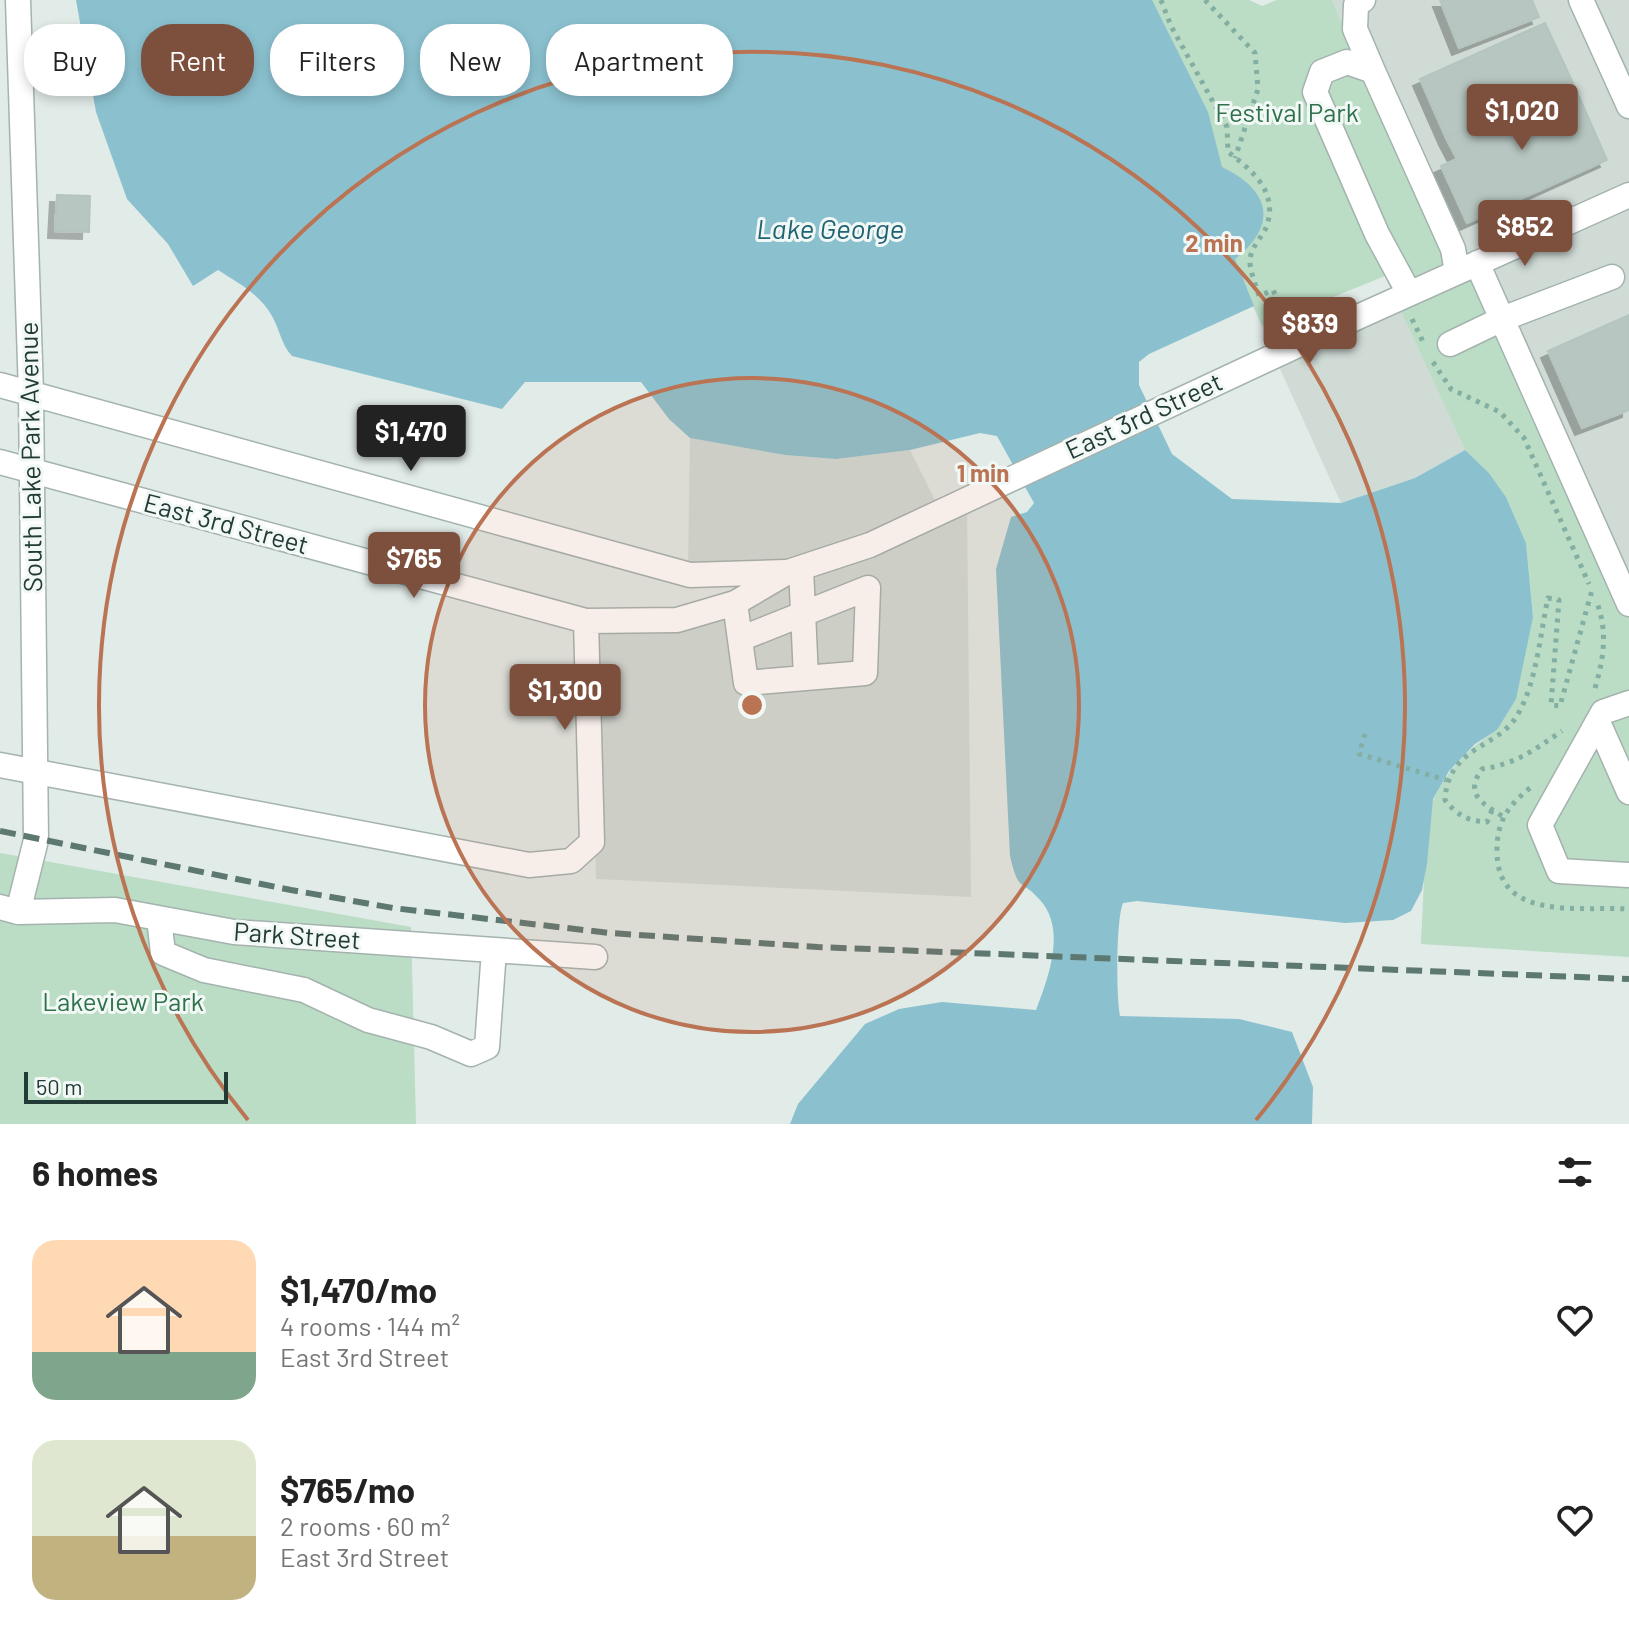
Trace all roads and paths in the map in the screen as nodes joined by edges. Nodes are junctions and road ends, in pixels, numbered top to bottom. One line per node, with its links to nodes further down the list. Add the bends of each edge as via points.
1 (18, 0): 17 (street, South Lake Park Avenue)
2 (1161, 0): 8 (path, via 1227,127 1228,152)
3 (1205, 0): 8 (path, via 1255,53 1258,89)
4 (1363, 0): 6 (street, via 1356,5 1355,29)
5 (1581, 0): 7 (street)
6 (1373, 71): 10 (street, via 1453,249); 12 (street, via 1347,62 1322,72 1315,92)
7 (1629, 106)
8 (1235, 158): 14 (path, via 1268,193 1267,224 1250,262 1259,296 1273,290 1286,316)
9 (1629, 195): 10 (street, East 3rd Street)
10 (1467, 267): 12 (street, East 3rd Street); 13 (street)
11 (1612, 277): 13 (street)
12 (1405, 295): 20 (street, East 3rd Street, via 870,545); 21 (path, via 1440,376 1451,389 1500,412 1524,438)
13 (1502, 319): 15 (street); 23 (street)
14 (1271, 323)
15 (1450, 344)
16 (0, 385): 17 (street, East 3rd Street)
17 (31, 393): 19 (street, South Lake Park Avenue); 20 (street, East 3rd Street, via 690,575)
18 (0, 462): 19 (street, East 3rd Street)
19 (32, 471): 25 (street, East 3rd Street); 34 (street, South Lake Park Avenue)
20 (794, 570): 22 (street, East 3rd Street); 24 (street)
21 (1592, 590): 28 (path, via 1604,632); 35 (path, via 1560,706 1551,705 1559,600 1548,598 1519,713 1506,730 1480,743)
22 (735, 603): 25 (street, East 3rd Street, via 677,620); 26 (street)
23 (1629, 604)
24 (805, 613): 26 (street); 27 (street); 27 (street, via 868,588 865,673)
25 (586, 621): 34 (street, via 592,842 571,861 529,865)
26 (740, 639): 27 (street, via 746,683)
27 (806, 678)
28 (1594, 692)
29 (1629, 703): 30 (street, via 1603,712)
30 (1598, 722): 36 (street); 39 (street, via 1540,825 1559,871)
31 (1571, 724): 37 (path, via 1528,756 1482,769 1472,790)
32 (1365, 734): 35 (path, via 1359,754)
33 (0, 765): 34 (street)
34 (36, 774): 40 (street, South Lake Park Avenue, via 36,840)
35 (1446, 780): 37 (path, via 1445,800 1457,815 1487,822)
36 (1629, 792)
37 (1492, 810): 38 (path)
38 (1502, 816)
39 (1629, 875)
40 (9, 910): 41 (street, Park Street, via 115,910)
41 (159, 918): 42 (street, Park Street, via 234,932); 42 (street, via 163,953 204,970 304,990 368,1020 471,1054 487,1047)
42 (494, 950): 43 (street, Park Street)
43 (595, 957)

